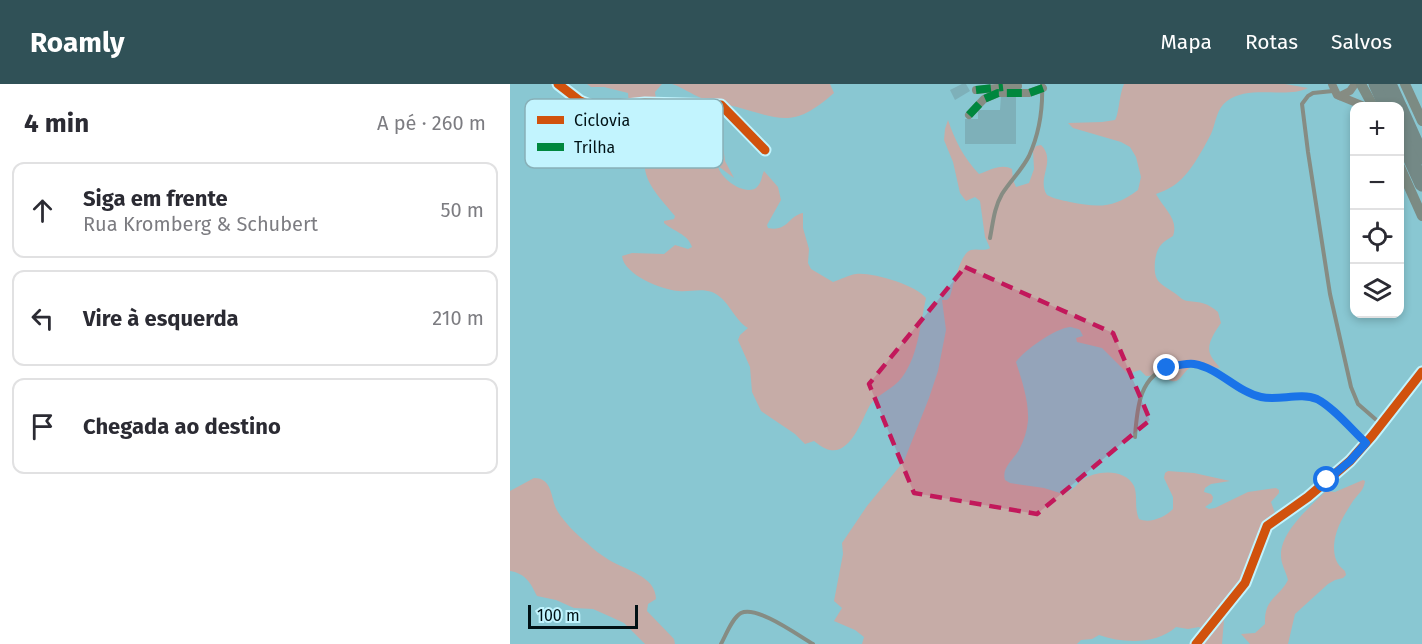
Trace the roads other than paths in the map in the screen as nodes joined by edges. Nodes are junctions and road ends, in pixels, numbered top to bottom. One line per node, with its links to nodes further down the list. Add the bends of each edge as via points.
1 (558, 84): 11 (street)
2 (1355, 84): 10 (street, via 1350,92)
3 (1362, 84): 13 (street)
4 (1376, 84): 14 (highway)
5 (1389, 84): 15 (highway)
6 (1405, 84): 19 (street)
7 (1042, 86): 8 (street, via 1029,93); 26 (lane, via 1038,129 1029,155 996,208)
8 (1019, 87): 9 (street); 17 (street, via 984,99)
9 (976, 90)
10 (1335, 90): 12 (street); 28 (lane, via 1313,93 1302,104 1308,152 1330,294 1351,387 1358,404)
11 (577, 99)
12 (1357, 102)
13 (1371, 102)
14 (1384, 102)
15 (1397, 102)
16 (723, 107): 21 (street)
17 (969, 115)
18 (1404, 118): 22 (highway)
19 (1422, 121)
20 (1404, 144): 24 (highway)
21 (765, 150)
22 (1422, 157)
23 (1404, 176): 25 (street)
24 (1422, 184)
25 (1422, 216)
26 (990, 238)
27 (1422, 372): 28 (street)
28 (1381, 424): 30 (street)
29 (1135, 437): 30 (lane, via 1138,405 1147,382 1167,368 1194,364 1258,396 1316,399)
30 (1366, 443): 33 (street, via 1308,497 1271,521 1245,583)
31 (721, 644): 32 (lane, via 737,616 750,611)
32 (813, 644)
33 (1196, 644)

